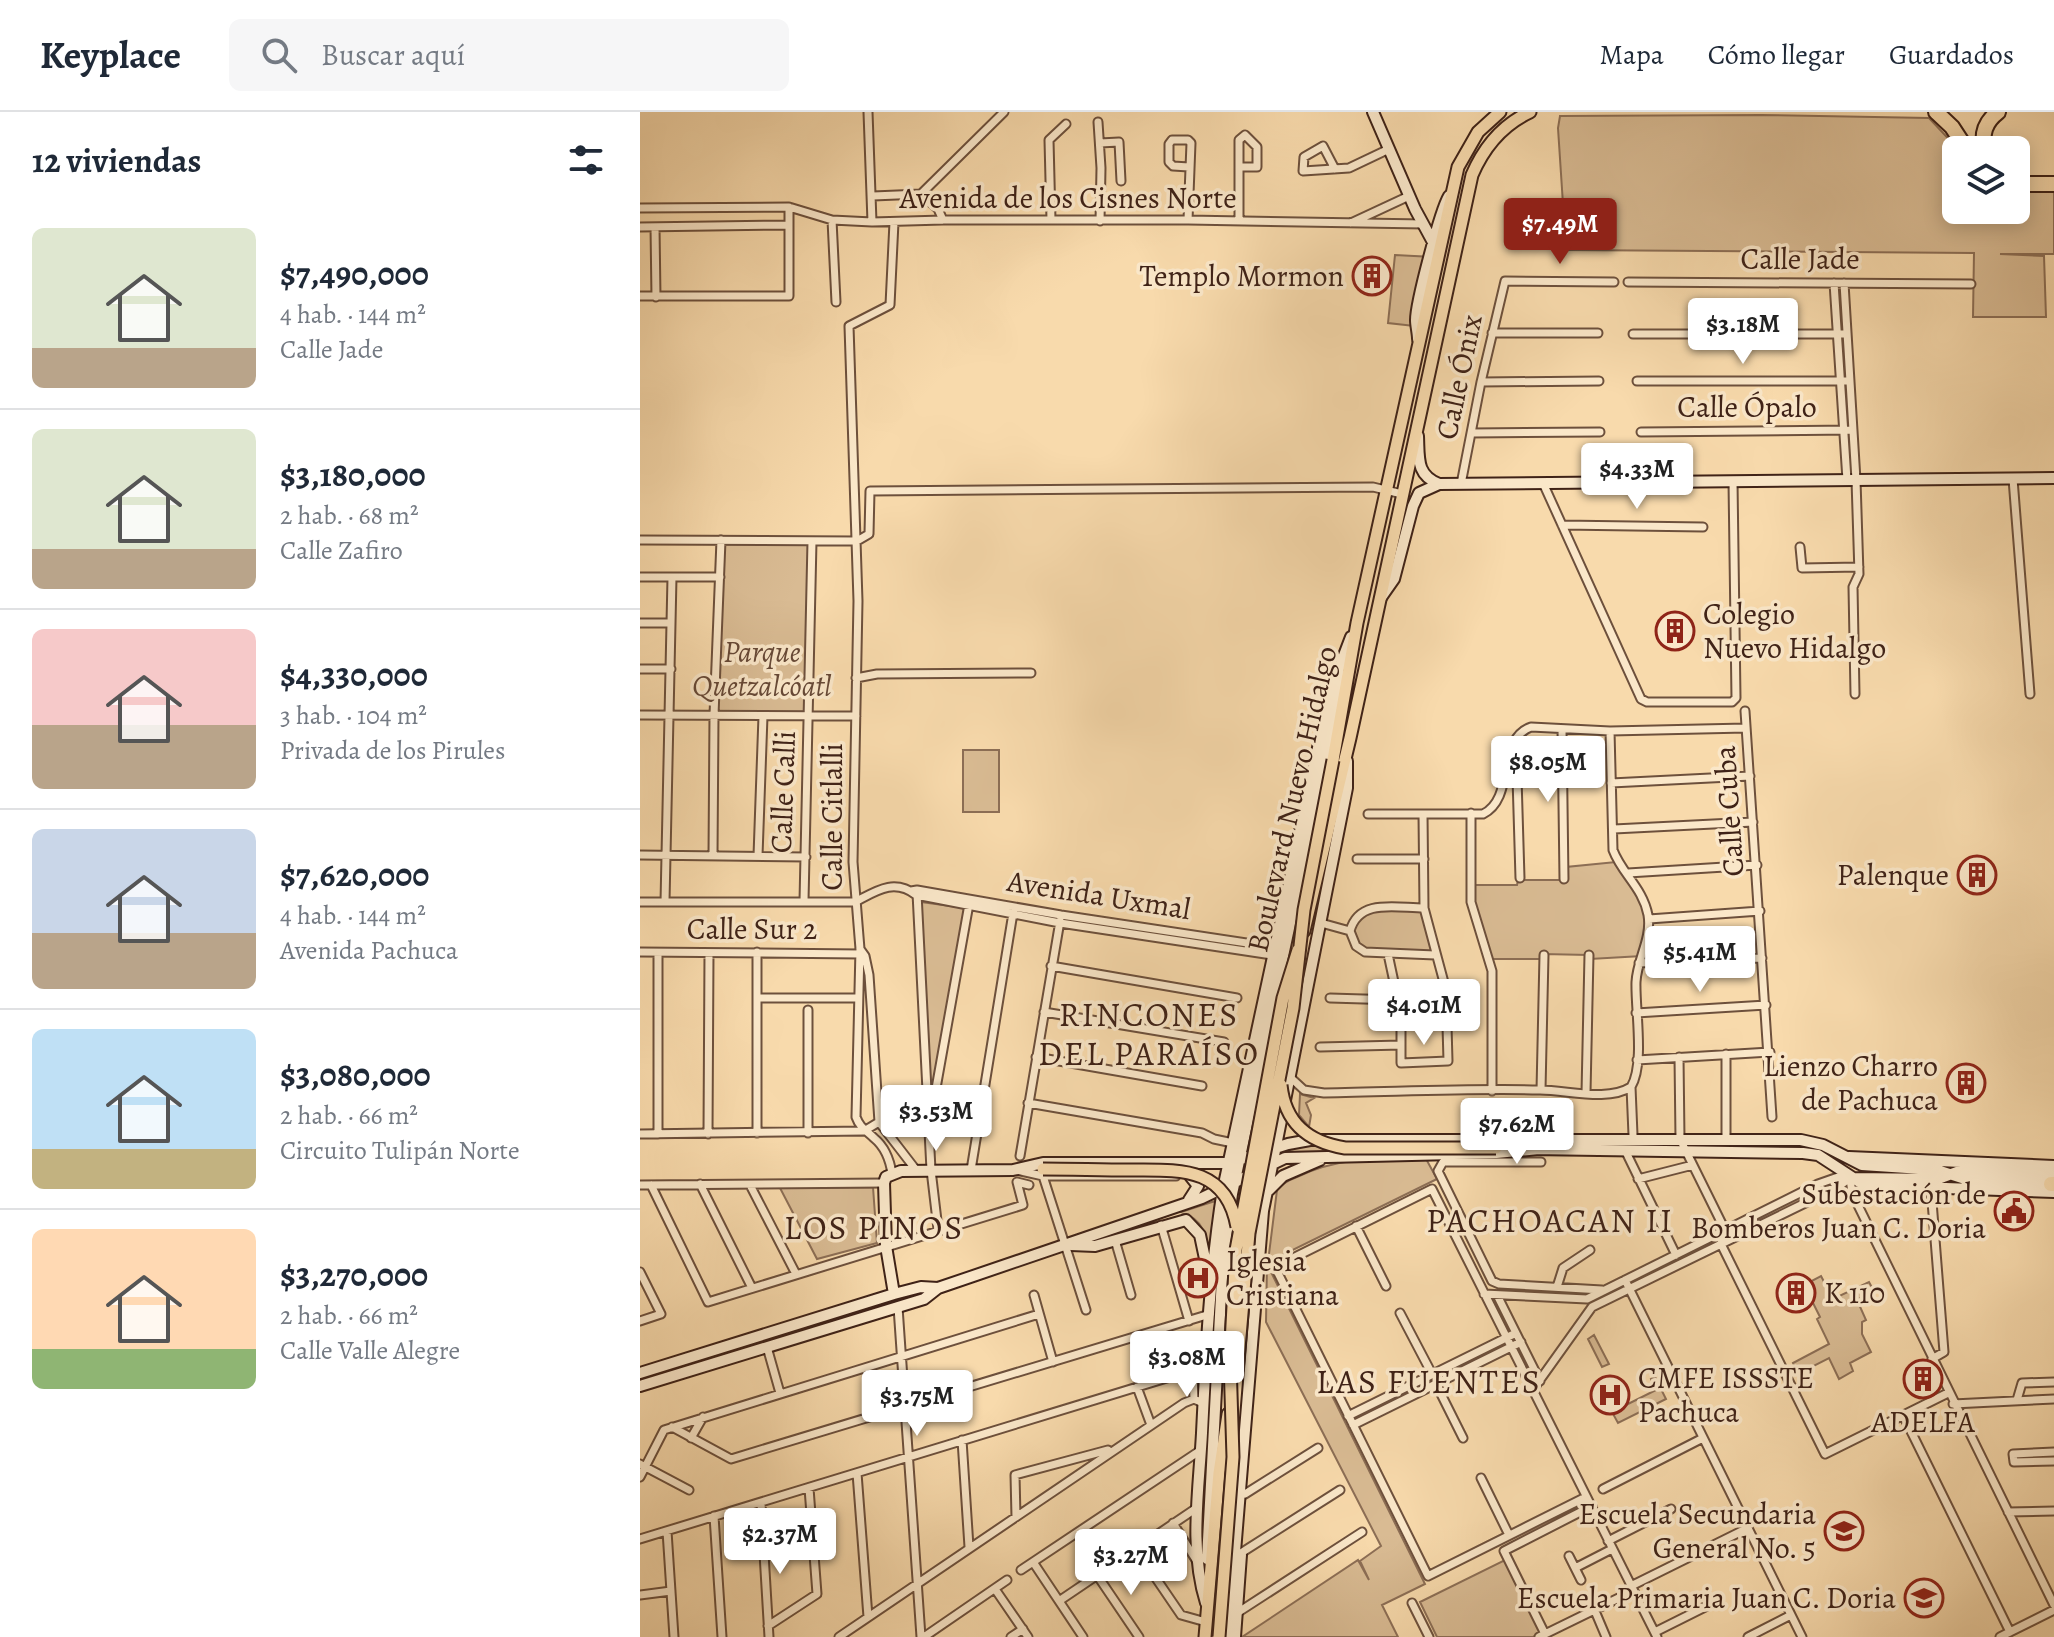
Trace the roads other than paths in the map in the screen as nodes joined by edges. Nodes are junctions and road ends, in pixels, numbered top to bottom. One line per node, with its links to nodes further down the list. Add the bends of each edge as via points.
1 (868, 112): 26 (street)
2 (1004, 112): 25 (street)
3 (1373, 112): 13 (main road)
4 (1500, 112): 24 (main road, Boulevard Nuevo Hidalgo, via 1466,149)
5 (1530, 112): 55 (main road, via 1501,131 1479,157)
6 (1936, 112): 10 (highway)
7 (1998, 112): 11 (highway, via 1988,121)
8 (1098, 122): 12 (street)
9 (1066, 124): 33 (street, via 1049,140)
10 (1958, 136)
11 (1984, 136)
12 (1100, 143): 16 (street); 17 (street, via 1119,142)
13 (1389, 149): 18 (street); 27 (main road)
14 (1189, 167): 14 (street, via 1191,143 1172,140 1169,162); 34 (street)
15 (1240, 167): 15 (street, via 1239,140 1245,135 1257,147 1257,167); 36 (street)
16 (1101, 168): 17 (street); 35 (street)
17 (1120, 168): 21 (street)
18 (1335, 169): 18 (street, via 1303,171 1304,157 1323,146)
19 (2030, 174): 20 (highway)
20 (2054, 174)
21 (1121, 181)
22 (2030, 184): 23 (highway)
23 (2054, 184)
24 (1452, 191): 42 (main road); 46 (main road, Boulevard Nuevo Hidalgo)
25 (921, 194): 26 (street); 32 (street)
26 (873, 196): 37 (street)
27 (1409, 196): 30 (street, Avenida de los Cisnes Norte); 41 (main road)
28 (789, 207): 29 (street, Avenida de los Cisnes Norte); 31 (street, Avenida de los Cisnes Norte); 43 (street)
29 (640, 208)
30 (1376, 212): 39 (street, Avenida de los Cisnes Norte); 40 (street)
31 (832, 220): 37 (street, Avenida de los Cisnes Norte); 54 (street)
32 (943, 220): 33 (street, Avenida de los Cisnes Norte); 38 (street, Avenida de los Cisnes Norte)
33 (1051, 220): 35 (street, Avenida de los Cisnes Norte)
34 (1188, 220): 35 (street, Avenida de los Cisnes Norte); 36 (street, Avenida de los Cisnes Norte)
35 (1100, 221)
36 (1239, 221): 39 (street, Avenida de los Cisnes Norte)
37 (872, 222): 38 (street, Avenida de los Cisnes Norte)
38 (894, 222): 86 (street, Calle Citlalli, via 890,305 849,326)
39 (1349, 224): 40 (street, Avenida de los Cisnes Norte)
40 (1381, 224): 41 (street, Avenida de los Cisnes Norte)
41 (1424, 224): 42 (main road); 46 (main road); 46 (main road)
42 (1439, 224): 46 (main road)
43 (789, 225): 45 (street); 53 (street, via 789,296)
44 (640, 227): 45 (street)
45 (655, 227): 53 (street)
46 (1434, 252): 55 (main road, via 1444,282); 79 (main road, Boulevard Nuevo Hidalgo)
47 (1614, 282): 56 (street, Calle Ónix, via 1505,281)
48 (1628, 282): 49 (street, Calle Jade)
49 (1834, 283): 50 (street, Calle Jade); 60 (street)
50 (1844, 283): 51 (street, Calle Jade); 59 (street)
51 (1971, 284)
52 (640, 296): 53 (street)
53 (656, 297)
54 (836, 302)
55 (1438, 331): 66 (main road)
56 (1492, 333): 57 (street); 65 (street, Calle Ónix)
57 (1598, 333)
58 (1633, 334): 60 (street)
59 (1847, 334): 60 (street); 64 (street)
60 (1838, 335): 63 (street)
61 (1599, 381): 65 (street)
62 (1637, 381): 63 (street)
63 (1841, 381): 64 (street); 67 (street)
64 (1850, 381): 68 (street)
65 (1481, 382): 71 (street, Calle Ónix)
66 (1418, 420): 77 (main road, via 1419,465 1422,474); 80 (main road)
67 (1844, 430): 68 (street, Calle Ópalo); 70 (street, Calle Ópalo); 74 (street)
68 (1853, 430): 74 (street)
69 (1600, 432): 71 (street)
70 (1641, 432)
71 (1471, 433): 78 (street, Calle Ónix)
72 (2054, 478): 73 (main road)
73 (2013, 479): 74 (main road); 101 (street)
74 (1852, 480): 75 (main road); 88 (street)
75 (1733, 481): 76 (main road); 81 (street, via 1732,702 1641,699)
76 (1543, 483): 78 (main road); 81 (street)
77 (1439, 484): 78 (main road); 92 (main road, via 1419,493 1394,579)
78 (1461, 484)
79 (1386, 490): 80 (street); 86 (street, via 870,491 869,534); 95 (main road, Boulevard Nuevo Hidalgo)
80 (1402, 494): 92 (main road, Boulevard Nuevo Hidalgo, via 1406,509 1391,575)
81 (1562, 525): 82 (street)
82 (1703, 527)
83 (640, 540): 84 (street)
84 (721, 540): 85 (street); 91 (street)
85 (812, 541): 86 (street); 107 (street, Calle Calli)
86 (857, 541): 99 (street, Calle Citlalli)
87 (1800, 547): 88 (street, via 1802,568)
88 (1859, 567): 100 (street, via 1853,587)
89 (640, 577): 90 (street)
90 (672, 577): 91 (street); 94 (street)
91 (720, 577): 105 (street)
92 (1379, 600): 113 (main road, Boulevard Nuevo Hidalgo)
93 (640, 623): 94 (street)
94 (671, 623): 97 (street)
95 (1357, 623): 147 (main road, via 1330,692); 161 (main road, Boulevard Nuevo Hidalgo); 179 (main road, Boulevard Nuevo Hidalgo, bridge, via 1304,910)
96 (640, 669): 97 (street)
97 (671, 669): 104 (street)
98 (1031, 673): 99 (street)
99 (856, 678): 108 (street, Calle Citlalli)
100 (1855, 694)
101 (2030, 694)
102 (1745, 711): 109 (street, Calle Cuba)
103 (640, 715): 104 (street)
104 (669, 715): 105 (street); 124 (street)
105 (714, 715): 106 (street); 125 (street)
106 (763, 716): 107 (street); 126 (street)
107 (809, 716): 108 (street); 127 (street, Calle Calli)
108 (856, 716): 138 (street, Calle Citlalli)
109 (1746, 728): 111 (street); 114 (street, Calle Cuba)
110 (1562, 729): 111 (street); 112 (street, via 1531,727); 133 (street)
111 (1610, 731): 115 (street)
112 (1515, 738): 116 (street); 117 (street)
113 (1347, 749): 145 (main road, Boulevard Nuevo Hidalgo, via 1347,788); 243 (main road, Boulevard Nuevo Hidalgo, bridge, via 1311,909 1283,998)
114 (1750, 776): 115 (street); 121 (street, Calle Cuba)
115 (1611, 783): 122 (street)
116 (1500, 794): 117 (street); 118 (street, via 1490,810)
117 (1518, 795): 132 (street)
118 (1471, 813): 120 (street); 183 (street, via 1471,902 1492,971)
119 (1368, 814): 120 (street)
120 (1423, 814): 129 (street)
121 (1753, 822): 122 (street); 130 (street, Calle Cuba)
122 (1614, 829): 131 (street, via 1613,850)
123 (640, 855): 124 (street)
124 (666, 855): 125 (street); 137 (street)
125 (713, 856): 126 (street)
126 (758, 856): 127 (street)
127 (806, 857): 135 (street, Calle Calli)
128 (1357, 859): 129 (street)
129 (1424, 859): 140 (street)
130 (1757, 865): 131 (street); 142 (street, Calle Cuba)
131 (1628, 873): 144 (street, via 1640,889)
132 (1520, 878)
133 (1564, 879)
134 (915, 892): 138 (street, Avenida Uxmal, via 885,886); 139 (street, Avenida Uxmal); 186 (street)
135 (804, 901): 137 (street); 138 (street)
136 (640, 902): 137 (street)
137 (665, 902)
138 (855, 902): 150 (street, Calle Citlalli)
139 (969, 903): 141 (street, Avenida Uxmal); 186 (street)
140 (1424, 908): 146 (street, via 1372,907 1361,911); 154 (street)
141 (1013, 910): 143 (street, Avenida Uxmal); 217 (street)
142 (1760, 911): 144 (street); 157 (street, Calle Cuba)
143 (1060, 919): 147 (street, Avenida Uxmal); 159 (street)
144 (1649, 919): 158 (street)
145 (1321, 923): 146 (street); 179 (main road, Boulevard Nuevo Hidalgo)
146 (1350, 931): 153 (street, via 1365,952)
147 (1273, 951): 160 (main road)
148 (640, 952): 151 (street, Calle Sur 2)
149 (757, 952): 150 (street, Calle Sur 2); 152 (street, Calle Sur 2); 162 (street)
150 (861, 952): 163 (street); 189 (street, via 869,975)
151 (658, 953): 152 (street, Calle Sur 2); 194 (street)
152 (709, 953): 195 (street)
153 (1388, 954): 154 (street); 166 (street)
154 (1435, 955): 172 (street, via 1446,990 1448,1061 1401,1063)
155 (1544, 955): 182 (street)
156 (1589, 955): 184 (street)
157 (1762, 958): 158 (street); 167 (street, Calle Cuba)
158 (1639, 963): 170 (street)
159 (1051, 966): 164 (street); 169 (street)
160 (1269, 970): 161 (main road); 187 (main road)
161 (1273, 997): 187 (main road, Boulevard Nuevo Hidalgo)
162 (758, 998): 163 (street); 191 (street)
163 (857, 998): 190 (street, via 856,1117)
164 (1237, 998)
165 (1330, 998): 166 (street)
166 (1397, 1000): 172 (street)
167 (1766, 1005): 170 (street); 174 (street, Calle Cuba)
168 (808, 1010): 192 (street)
169 (1044, 1012): 171 (street); 176 (street)
170 (1636, 1013): 178 (street)
171 (1224, 1042)
172 (1401, 1045): 173 (street)
173 (1320, 1047)
174 (1770, 1052): 175 (street); 188 (street, Calle Cuba)
175 (1726, 1054): 177 (street); 197 (street)
176 (1036, 1057): 180 (street); 185 (street)
177 (1679, 1057): 178 (street); 198 (street)
178 (1637, 1060): 181 (street)
179 (1285, 1077): 183 (street, via 1304,1090 1324,1093); 199 (main road, via 1295,1115 1312,1133); 201 (main road, Boulevard Nuevo Hidalgo); 202 (main road, bridge, via 1283,1101 1291,1119 1306,1135 1329,1145); 364 (main road, Boulevard Nuevo Hidalgo, bridge, via 1249,1233)
180 (1202, 1086)
181 (1631, 1087): 184 (street); 196 (street)
182 (1541, 1090): 183 (street); 184 (street)
183 (1492, 1091)
184 (1586, 1093)
185 (1028, 1103): 200 (street); 207 (street)
186 (929, 1110): 216 (street)
187 (1243, 1117): 200 (main road); 206 (main road); 210 (main road, Boulevard Nuevo Hidalgo)
188 (1772, 1117)
189 (879, 1122): 190 (street); 215 (street)
190 (864, 1131): 192 (street); 220 (street, via 888,1155)
191 (757, 1133): 192 (street); 195 (street)
192 (808, 1133)
193 (640, 1134): 194 (street)
194 (658, 1134): 195 (street)
195 (708, 1134)
196 (1633, 1135)
197 (1726, 1138): 198 (main road); 208 (main road, via 1801,1140)
198 (1680, 1139): 199 (main road); 205 (street)
199 (1329, 1140): 201 (main road)
200 (1233, 1143): 210 (main road); 213 (main road, via 1225,1156)
201 (1276, 1148): 206 (main road); 211 (main road, Boulevard Nuevo Hidalgo)
202 (1496, 1148): 203 (main road)
203 (1539, 1149): 204 (main road); 209 (main road)
204 (1625, 1150): 205 (main road); 225 (street)
205 (1686, 1151): 214 (street); 224 (main road, via 1818,1155)
206 (1259, 1154): 210 (main road); 211 (main road)
207 (1020, 1156)
208 (1849, 1157): 222 (main road, via 1862,1165); 224 (main road); 226 (main road)
209 (1327, 1158): 211 (main road); 236 (main road, via 1276,1180)
210 (1234, 1162): 213 (main road); 221 (main road); 223 (main road, via 1213,1176); 227 (main road, Boulevard Nuevo Hidalgo); 234 (main road)
211 (1273, 1162): 221 (main road); 236 (main road, Boulevard Nuevo Hidalgo)
212 (1541, 1162): 255 (street, via 1443,1162 1438,1171 1492,1281)
213 (1204, 1163): 218 (main road, via 1043,1163)
214 (1693, 1165): 225 (street); 242 (street)
215 (916, 1170): 216 (main road); 220 (main road)
216 (931, 1170): 217 (main road); 241 (street)
217 (971, 1170): 218 (main road)
218 (1013, 1170): 219 (main road)
219 (1043, 1172): 223 (street); 243 (main road, bridge, via 1198,1174 1225,1195); 246 (street)
220 (892, 1174): 228 (main road)
221 (1250, 1174): 227 (main road); 238 (main road)
222 (1951, 1174): 224 (main road, via 1938,1179); 226 (main road, via 1965,1169)
223 (1190, 1176): 237 (main road, via 1197,1191)
224 (1850, 1178): 235 (main road, via 1864,1185); 242 (street, via 1828,1180); 245 (street); 281 (street, via 1852,1193)
225 (1638, 1179): 249 (street)
226 (2053, 1179): 235 (main road)
227 (1234, 1182): 234 (main road); 364 (main road, Boulevard Nuevo Hidalgo, via 1223,1259)
228 (884, 1183): 232 (street); 247 (main road)
229 (700, 1184): 231 (street); 232 (street); 256 (street)
230 (640, 1185): 231 (street)
231 (651, 1185): 256 (street, via 708,1302)
232 (750, 1185): 251 (street)
233 (1029, 1185): 241 (street, via 1017,1182 1023,1205)
234 (1223, 1189): 237 (main road); 252 (main road)
235 (1931, 1189): 281 (street, via 1944,1352)
236 (1266, 1195): 238 (main road, Boulevard Nuevo Hidalgo)
237 (1185, 1204): 246 (main road)
238 (1263, 1211): 309 (main road, Boulevard Nuevo Hidalgo)
239 (1161, 1225): 244 (main road); 252 (main road, via 1183,1219 1194,1226); 273 (street)
240 (1356, 1226): 254 (street); 262 (street, via 1432,1189); 304 (street, via 1275,1267)
241 (938, 1229): 247 (street)
242 (1725, 1230): 245 (street); 249 (street)
243 (1238, 1235): 385 (main road, Boulevard Nuevo Hidalgo, bridge, via 1230,1362 1233,1457)
244 (1115, 1240): 246 (main road); 264 (street)
245 (1721, 1244): 259 (street); 303 (street, via 1825,1454)
246 (1065, 1245): 257 (main road); 268 (street)
247 (886, 1246): 251 (street); 261 (main road)
248 (1590, 1250): 255 (street, via 1563,1268)
249 (1676, 1255): 253 (street)
250 (640, 1272): 272 (street, via 661,1314)
251 (796, 1274): 256 (street)
252 (1211, 1279): 271 (main road)
253 (1625, 1280): 259 (street); 260 (street)
254 (1386, 1286)
255 (1557, 1287): 258 (street)
256 (752, 1288)
257 (938, 1288): 261 (main road); 267 (main road)
258 (1582, 1289): 260 (street); 266 (street)
259 (1629, 1289): 266 (street); 312 (street)
260 (1605, 1290): 266 (street)
261 (894, 1294): 286 (main road)
262 (1484, 1294): 265 (street); 275 (street)
263 (1034, 1295): 270 (street)
264 (1131, 1295)
265 (1497, 1295): 266 (street); 274 (street)
266 (1590, 1303): 288 (street)
267 (898, 1307): 277 (main road); 280 (street)
268 (1086, 1310)
269 (1400, 1313): 287 (street)
270 (1039, 1314): 280 (street); 282 (street)
271 (1210, 1314): 273 (street); 283 (main road)
272 (640, 1321)
273 (1189, 1321): 282 (street)
274 (1516, 1333): 275 (street); 276 (street)
275 (1506, 1338): 278 (street); 279 (street)
276 (1521, 1342): 278 (street); 288 (street)
277 (767, 1347): 291 (main road); 294 (street)
278 (1511, 1347): 284 (street); 293 (street)
279 (1475, 1354): 284 (street); 287 (street)
280 (903, 1356): 294 (street); 302 (street)
281 (1932, 1359): 295 (street)
282 (1053, 1362): 302 (street)
283 (1206, 1363): 285 (street); 299 (main road)
284 (1479, 1363): 290 (street)
285 (1193, 1370): 292 (street); 299 (street)
286 (640, 1373)
287 (1432, 1374): 296 (street)
288 (1540, 1381): 293 (street)
289 (2054, 1382): 298 (street, via 2022,1383)
290 (1436, 1384): 301 (street); 311 (street)
291 (640, 1386)
292 (1137, 1387): 306 (street); 313 (street)
293 (1532, 1391): 329 (street)
294 (780, 1393): 305 (street)
295 (1948, 1393): 300 (street); 303 (street)
296 (1388, 1396): 301 (street); 304 (street)
297 (2054, 1399): 298 (street)
298 (2017, 1400): 300 (street)
299 (1198, 1401): 306 (street); 316 (main road)
300 (1953, 1404): 335 (street)
301 (1393, 1405): 307 (street)
302 (907, 1407): 310 (street, via 731,1459); 318 (street)
303 (1903, 1415): 372 (street)
304 (1348, 1416): 307 (street)
305 (703, 1417): 308 (street); 310 (street)
306 (1151, 1425): 314 (street)
307 (1353, 1425): 342 (street, via 1428,1576)
308 (672, 1427): 310 (street); 320 (street, via 664,1430)
309 (1244, 1431): 328 (main road, Boulevard Nuevo Hidalgo); 386 (main road, Boulevard Nuevo Hidalgo)
310 (691, 1438)
311 (1463, 1438)
312 (1703, 1438): 325 (street); 339 (street)
313 (962, 1440): 318 (street); 345 (street)
314 (1114, 1448): 337 (street); 337 (street, via 1015,1475)
315 (1318, 1448): 328 (street)
316 (1201, 1450): 332 (main road); 350 (street)
317 (2054, 1452): 319 (street, via 2013,1454 2014,1462)
318 (910, 1456): 321 (street); 356 (street)
319 (2054, 1461)
320 (643, 1465): 322 (street); 326 (street)
321 (857, 1473): 324 (street); 369 (street)
322 (640, 1477)
323 (1481, 1478): 342 (street)
324 (809, 1488): 330 (street); 371 (street, via 817,1594)
325 (1603, 1489)
326 (689, 1490)
327 (1340, 1490): 347 (street)
328 (1245, 1494): 347 (main road, Boulevard Nuevo Hidalgo)
329 (1586, 1497): 331 (street); 342 (street)
330 (761, 1503): 336 (street); 371 (street)
331 (1592, 1506): 344 (street); 376 (street, via 1504,1551)
332 (1198, 1507): 338 (street); 349 (main road)
333 (1671, 1509): 344 (street)
334 (2054, 1511): 335 (street)
335 (2008, 1512): 365 (street)
336 (714, 1516): 340 (street); 378 (street)
337 (1016, 1517): 345 (street)
338 (1173, 1523): 346 (street); 349 (street)
339 (1748, 1528): 358 (street); 368 (street)
340 (667, 1531): 343 (street); 359 (street)
341 (1362, 1532): 367 (street)
342 (1509, 1535)
343 (640, 1539)
344 (1610, 1545): 351 (street); 358 (street)
345 (969, 1547): 356 (street)
346 (1136, 1549): 353 (street); 370 (street, via 1181,1615)
347 (1241, 1553): 367 (main road, Boulevard Nuevo Hidalgo)
348 (1569, 1556): 351 (street)
349 (1196, 1560): 364 (main road)
350 (1033, 1562): 352 (street); 362 (street)
351 (1575, 1568): 355 (street)
352 (1021, 1570)
353 (1097, 1575): 362 (street); 384 (street)
354 (1007, 1580): 357 (street)
355 (1581, 1580)
356 (918, 1583): 369 (street); 381 (street)
357 (995, 1589): 373 (street); 381 (street)
358 (1632, 1589): 366 (street); 374 (street)
359 (671, 1591): 360 (street); 377 (street)
360 (640, 1595)
361 (1719, 1600): 374 (street)
362 (1059, 1601): 383 (street)
363 (1412, 1603): 388 (street)
364 (1207, 1605): 370 (main road, Boulevard Nuevo Hidalgo)
365 (2054, 1607): 372 (street)
366 (1595, 1611): 376 (street); 389 (street)
367 (1237, 1613): 387 (main road, Boulevard Nuevo Hidalgo)
368 (1791, 1615): 390 (street); 391 (street)
369 (868, 1617): 380 (street)
370 (1206, 1622): 375 (main road, Boulevard Nuevo Hidalgo)
371 (768, 1626): 379 (street)
372 (2010, 1632): 392 (street)
373 (1025, 1633): 382 (street)
374 (1656, 1634)
375 (1204, 1636)
376 (1542, 1636)
377 (674, 1637)
378 (722, 1637)
379 (769, 1637)
380 (839, 1637)
381 (922, 1637)
382 (1011, 1637)
383 (1083, 1637)
384 (1139, 1637)
385 (1219, 1637)
386 (1228, 1637)
387 (1235, 1637)
388 (1429, 1637)
389 (1606, 1637)
390 (1748, 1637)
391 (1802, 1637)
392 (2000, 1637)

